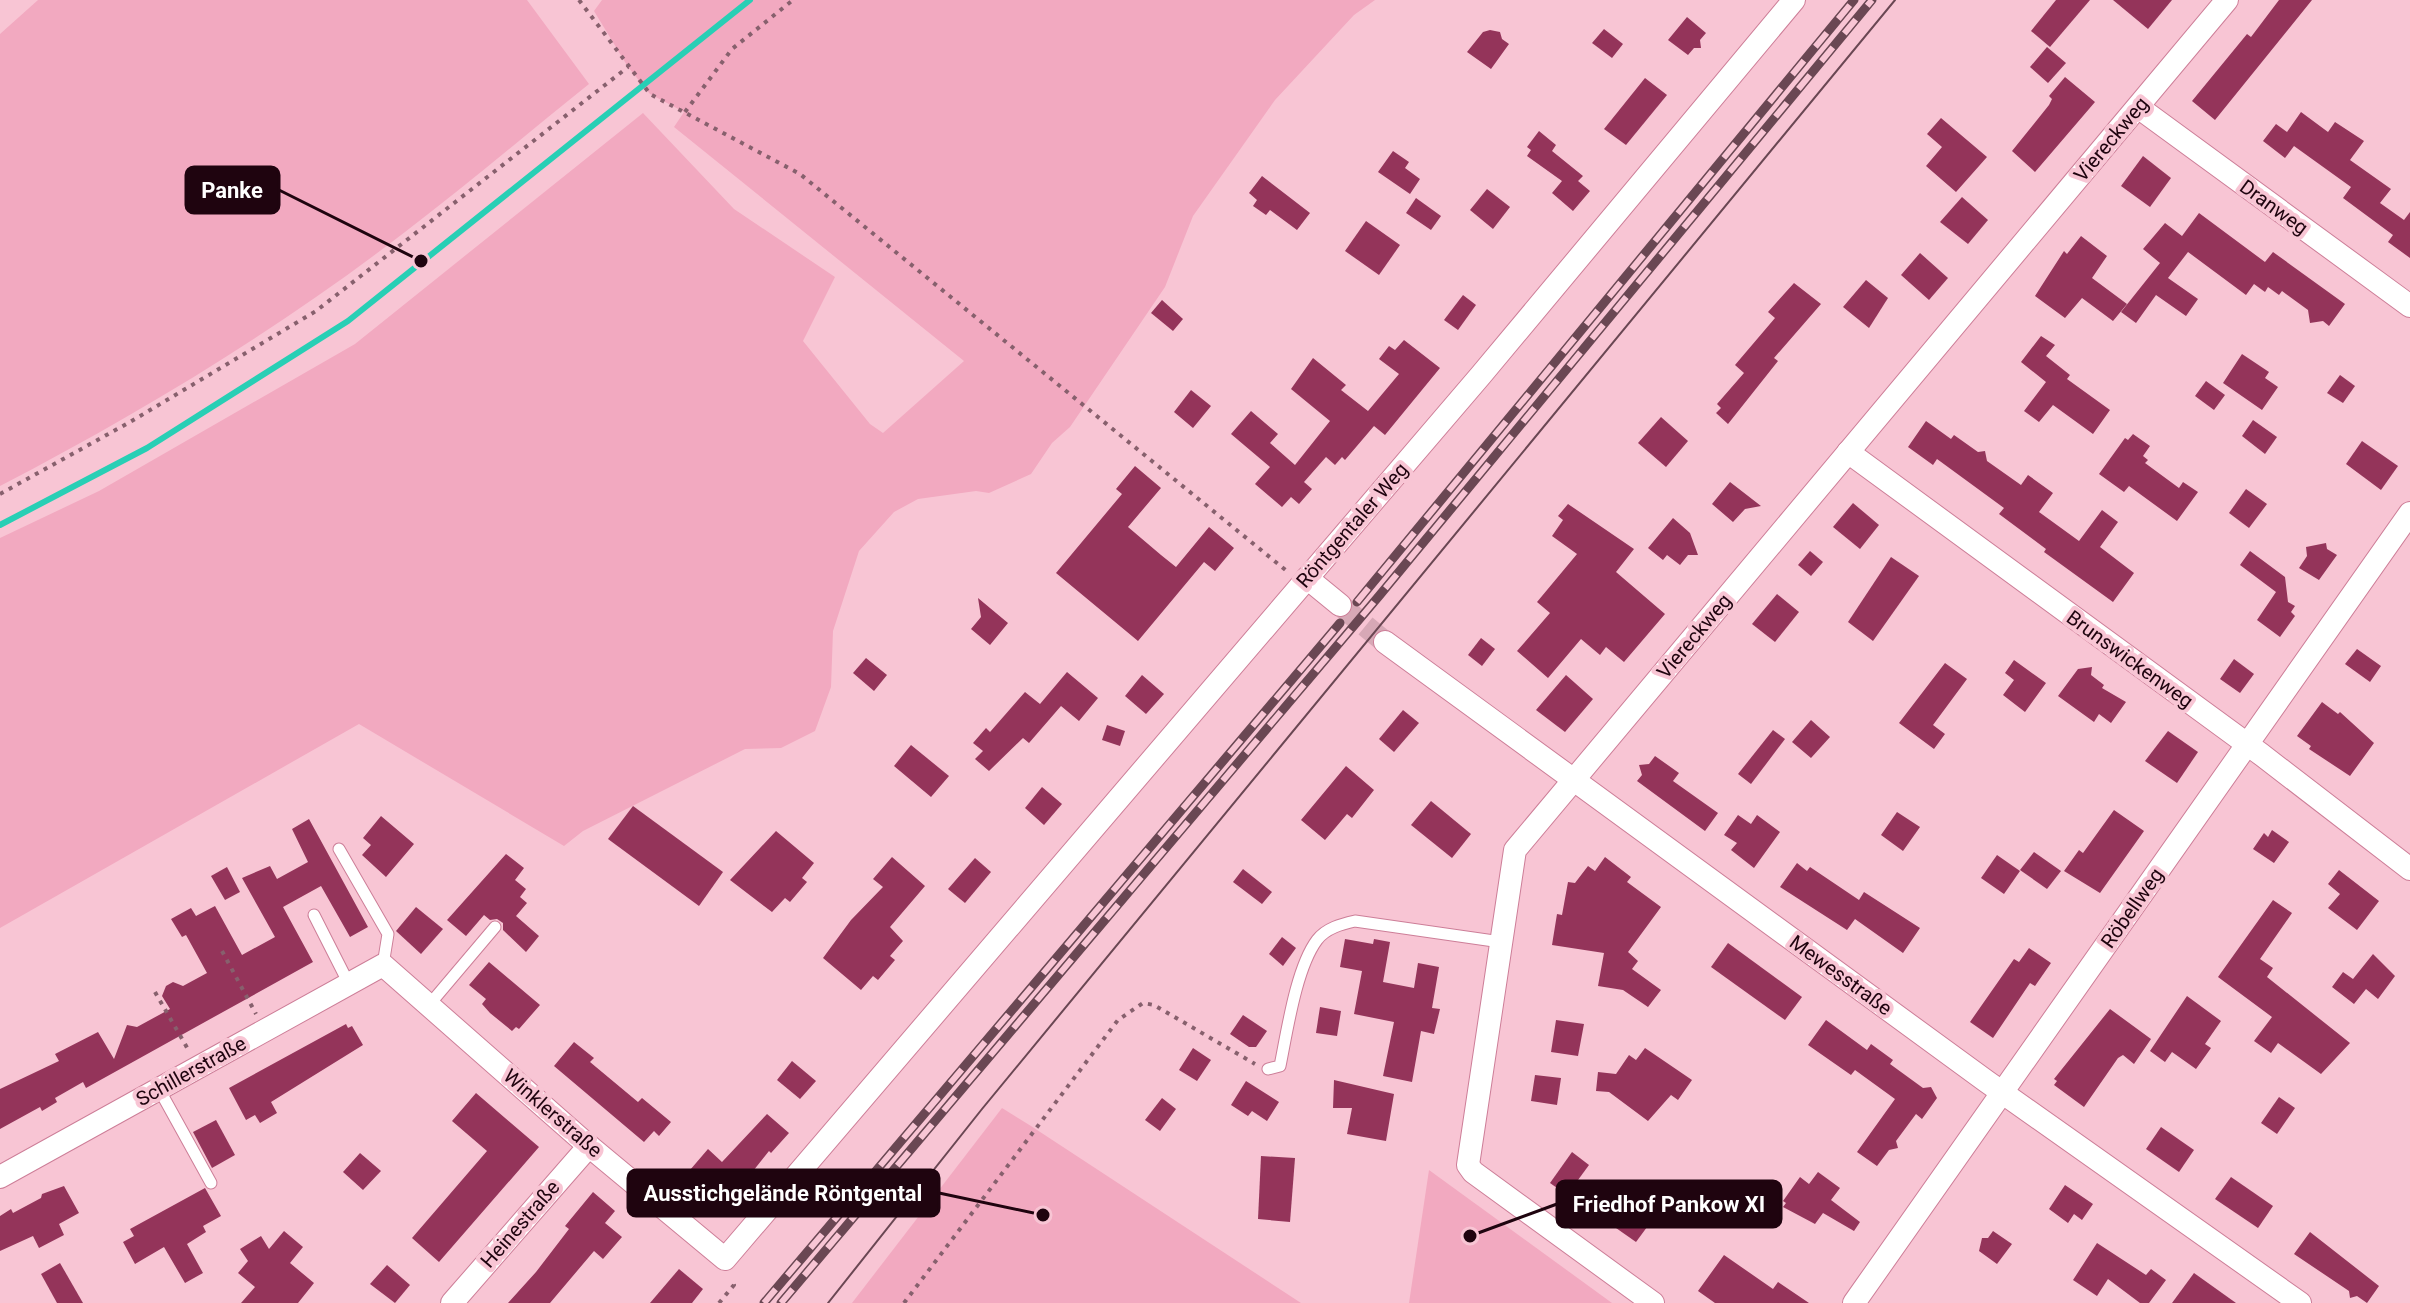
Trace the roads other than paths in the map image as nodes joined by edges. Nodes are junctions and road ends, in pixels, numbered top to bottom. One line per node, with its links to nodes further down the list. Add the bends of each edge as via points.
1 (1794, 0): 7 (street, Röntgentaler Weg)
2 (2227, 0): 3 (street, Viereckweg)
3 (2138, 107): 4 (street, Dranweg); 5 (street, Viereckweg)
4 (2410, 306)
5 (1848, 452): 10 (street, Brunswickenweg); 11 (street, Viereckweg)
6 (2410, 513): 10 (street, Röbellweg)
7 (1307, 578): 8 (street); 26 (street, Röntgentaler Weg)
8 (1340, 605)
9 (1385, 642): 11 (street, Mewesstraße)
10 (2247, 745): 13 (street, Brunswickenweg); 22 (street, Röbellweg)
11 (1574, 780): 16 (street, Viereckweg, via 1515,850); 22 (street, Mewesstraße)
12 (339, 849): 17 (lane, via 388,934)
13 (2410, 869)
14 (314, 915): 18 (lane)
15 (495, 927): 19 (lane)
16 (1501, 942): 20 (lane, via 1355,921 1336,925 1317,940 1280,1066); 28 (street, Viereckweg, via 1468,1165)
17 (383, 965): 18 (street, Schillerstraße); 19 (street, Winklerstraße)
18 (349, 984): 21 (street, Schillerstraße)
19 (429, 1005): 23 (street, Winklerstraße)
20 (1268, 1069)
21 (159, 1089): 24 (street, Schillerstraße); 25 (lane)
22 (2001, 1092): 29 (street, Röbellweg); 30 (street, Mewesstraße)
23 (589, 1146): 26 (street, Winklerstraße); 27 (street, Heinestraße)
24 (0, 1177)
25 (211, 1183)
26 (725, 1259)
27 (452, 1303)
28 (1653, 1303)
29 (1854, 1303)
30 (2300, 1303)

